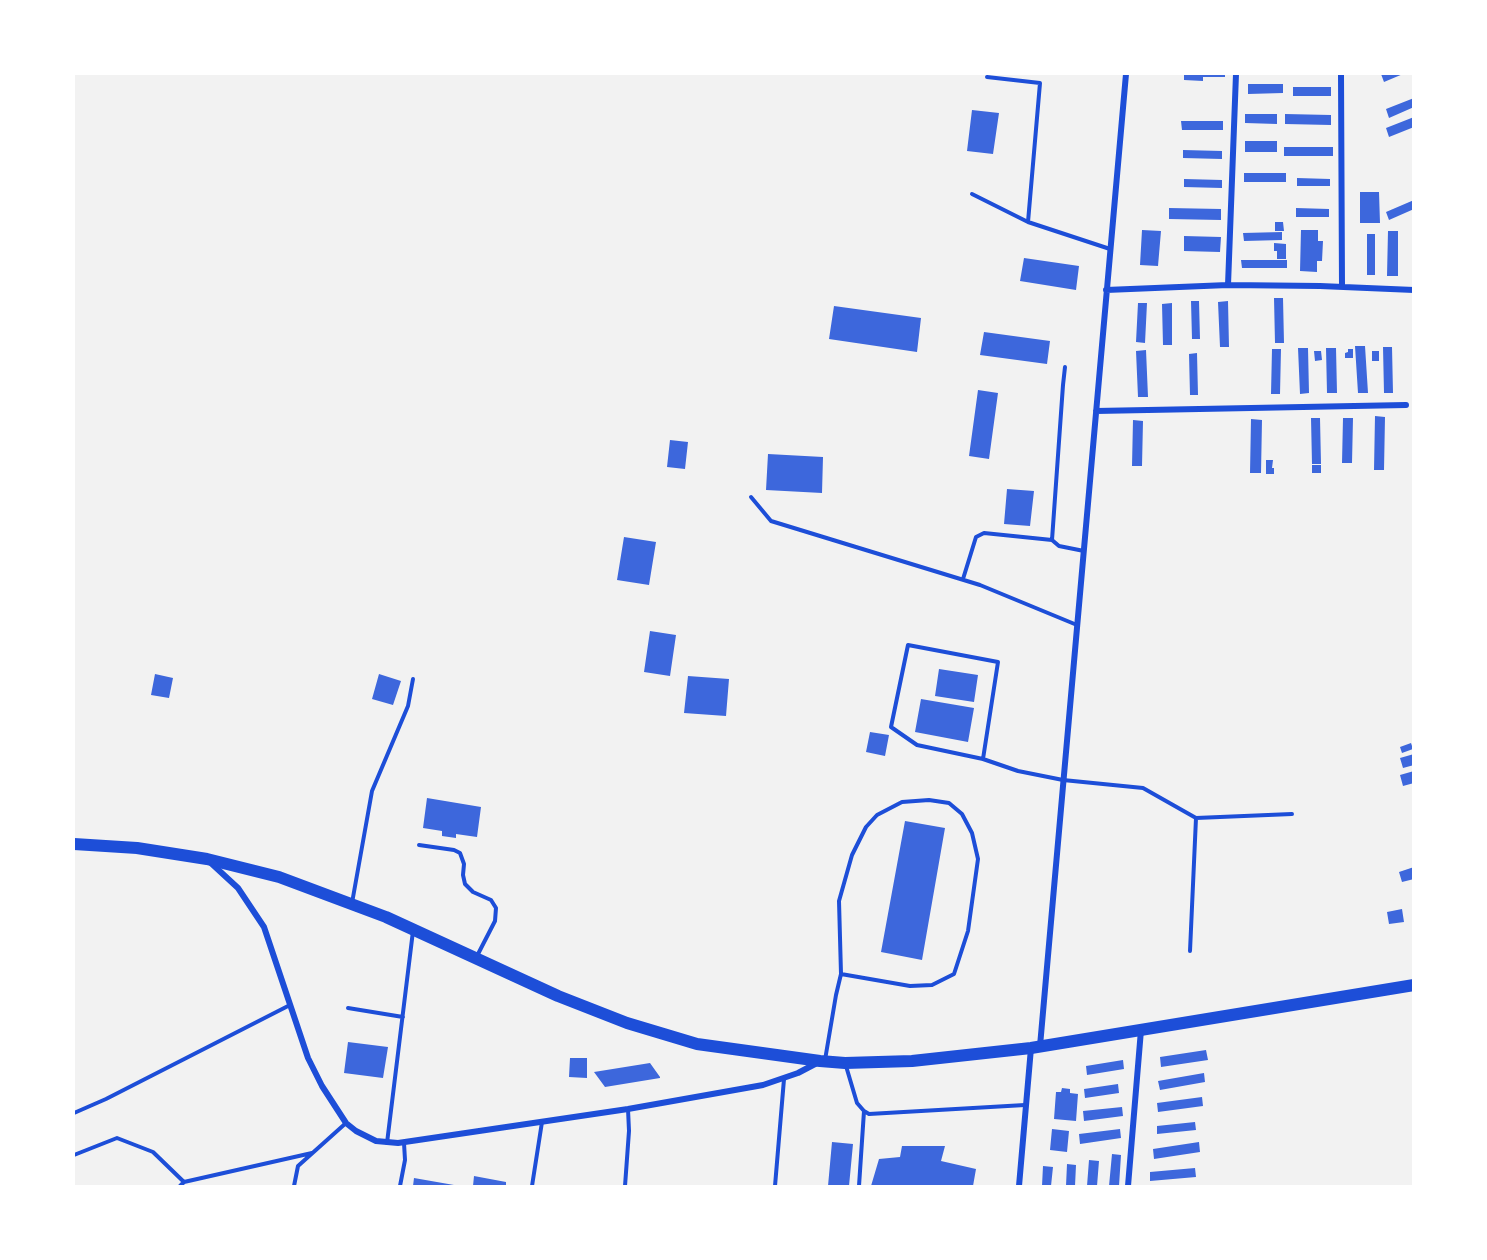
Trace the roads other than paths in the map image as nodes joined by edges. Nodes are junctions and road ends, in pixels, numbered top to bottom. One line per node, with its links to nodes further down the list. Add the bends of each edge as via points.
1 (1126, 74): 7 (street)
2 (1236, 74): 8 (street)
3 (1341, 74): 9 (street)
4 (987, 77): 6 (lane, via 1040,83)
5 (972, 194): 6 (lane)
6 (1028, 222): 7 (lane)
7 (1110, 249): 10 (street)
8 (1228, 285): 9 (street); 10 (street)
9 (1342, 287): 11 (street)
10 (1107, 290): 14 (street)
11 (1413, 290)
12 (1065, 367): 16 (lane)
13 (1406, 405): 14 (street)
14 (1096, 411): 17 (street)
15 (752, 497): 18 (lane, via 771,520)
16 (1052, 540): 17 (lane, via 1059,546); 18 (lane, via 984,532 976,537)
17 (1083, 551): 19 (street)
18 (963, 579): 19 (lane)
19 (1077, 625): 22 (street)
20 (413, 679): 28 (lane, via 408,706 372,791)
21 (983, 759): 21 (lane, via 998,662 908,645 891,727 917,745); 22 (lane)
22 (1063, 780): 24 (lane, via 1143,788); 38 (street)
23 (1292, 814): 24 (lane)
24 (1196, 818): 30 (lane)
25 (74, 844): 27 (main road, via 137,848)
26 (419, 845): 31 (lane, via 460,854 465,884 491,900 496,908 495,921)
27 (207, 859): 28 (main road, via 279,877); 34 (street, via 238,888 264,927)
28 (352, 904): 29 (main road)
29 (414, 930): 31 (main road); 36 (lane)
30 (1190, 951)
31 (476, 958): 39 (main road, via 627,1023 697,1044)
32 (841, 974): 32 (lane, via 910,986 932,985 954,974 968,931 978,859 972,833 962,814 949,803 902,802 877,815 867,827 852,855 839,901); 39 (lane)
33 (1413, 985): 37 (main road)
34 (291, 1005): 45 (lane); 47 (street, via 308,1058)
35 (348, 1008): 36 (lane)
36 (403, 1017): 48 (lane)
37 (1141, 1029): 38 (main road); 61 (street)
38 (1035, 1047): 40 (main road, via 912,1061); 42 (street)
39 (823, 1061): 40 (main road); 41 (street)
40 (845, 1063): 44 (lane, via 857,1103)
41 (784, 1079): 43 (street); 58 (lane)
42 (1026, 1105): 44 (lane, via 869,1114); 60 (street)
43 (628, 1108): 46 (street); 57 (lane)
44 (864, 1111): 59 (lane)
45 (74, 1113)
46 (542, 1122): 49 (street); 56 (lane)
47 (346, 1123): 48 (street, via 376,1142); 50 (lane)
48 (387, 1143): 49 (street)
49 (404, 1143): 55 (lane)
50 (312, 1153): 52 (lane); 54 (lane, via 298,1166)
51 (74, 1155): 52 (lane, via 117,1138 153,1152)
52 (184, 1182): 53 (lane)
53 (180, 1186)
54 (294, 1186)
55 (400, 1186)
56 (532, 1186)
57 (625, 1186)
58 (775, 1186)
59 (859, 1186)
60 (1019, 1186)
61 (1128, 1186)

